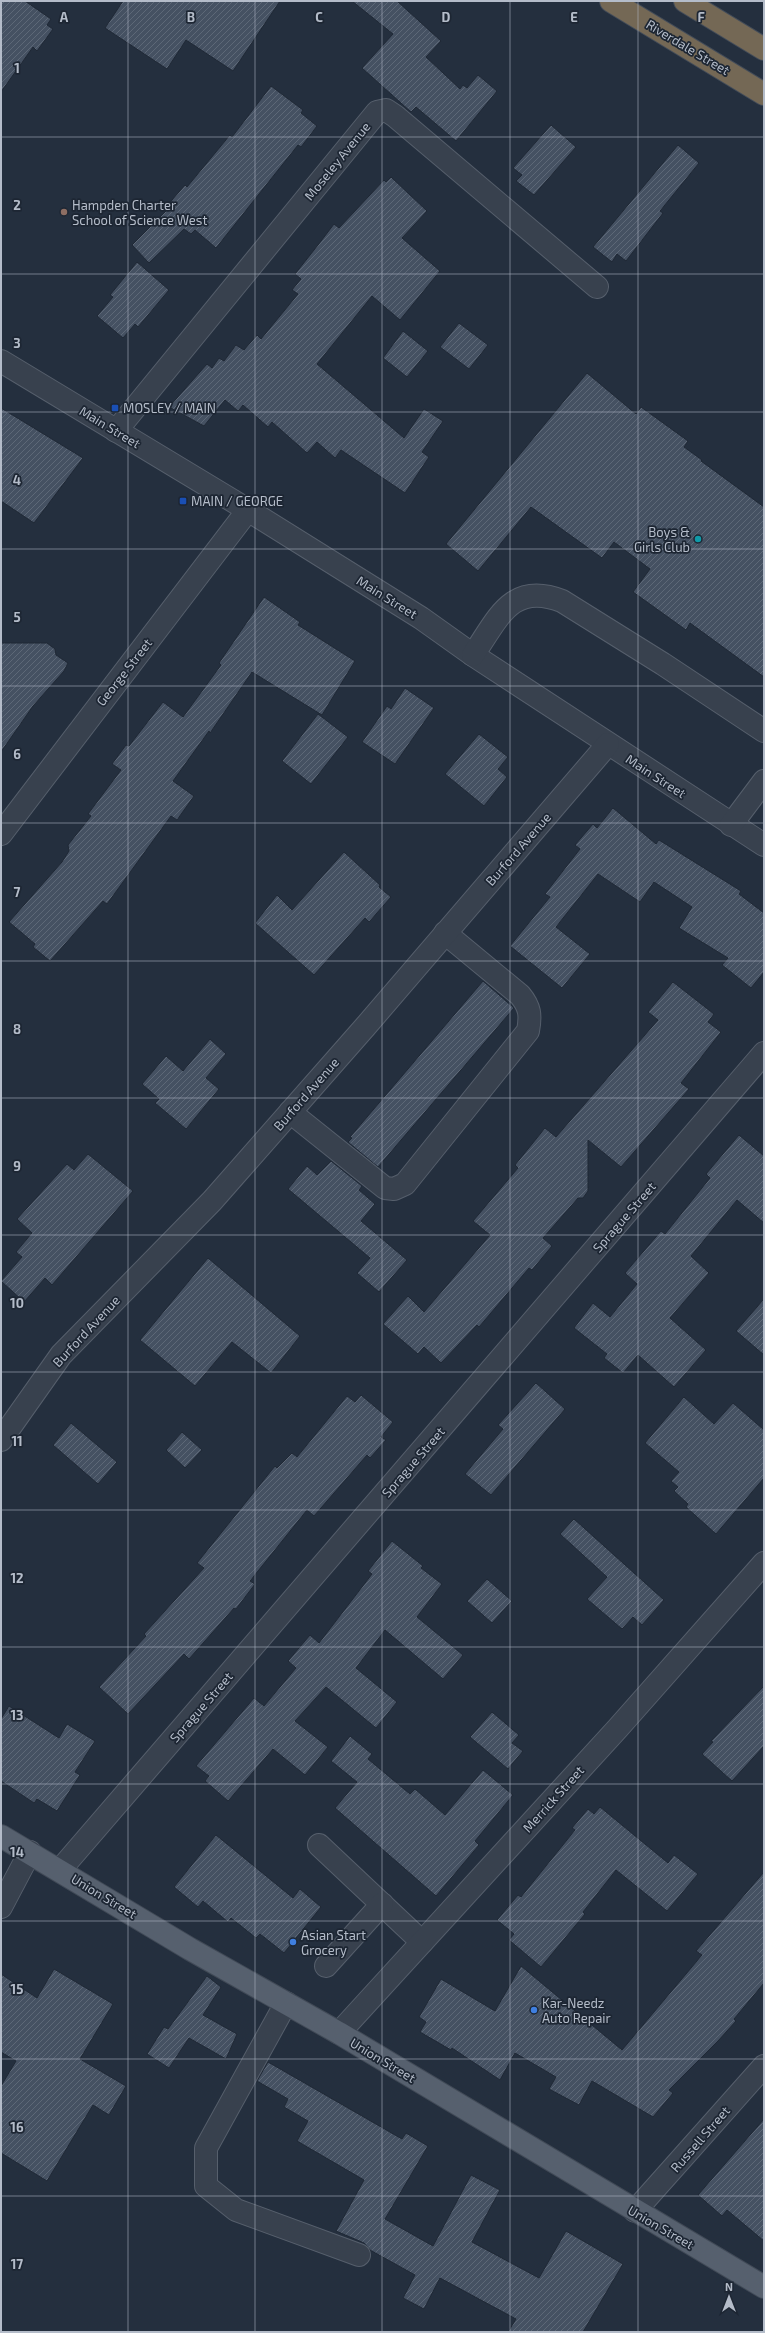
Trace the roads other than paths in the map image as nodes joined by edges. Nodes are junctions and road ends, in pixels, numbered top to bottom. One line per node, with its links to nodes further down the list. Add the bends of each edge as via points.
1 (611, 1): 4 (highway, Riverdale Street)
2 (685, 1): 3 (highway)
3 (764, 49)
4 (764, 94)
5 (597, 287): 7 (street, Moseley Avenue, via 395,116 386,110 377,112)
6 (1, 361): 7 (street, Main Street)
7 (116, 431): 8 (street, Main Street)
8 (248, 510): 9 (street, Main Street, via 421,618); 14 (street, George Street)
9 (473, 655): 10 (street, via 507,607 518,599 532,594 549,596 562,601 663,664); 11 (street, Main Street)
10 (764, 731)
11 (608, 744): 13 (street, Main Street); 16 (street, Burford Avenue)
12 (764, 782): 13 (street)
13 (731, 825): 15 (street, Main Street)
14 (1, 834)
15 (764, 846)
16 (445, 934): 18 (street, Burford Avenue); 18 (street, via 520,995 529,1006 531,1018 528,1031 405,1184 394,1189 385,1188)
17 (764, 1053): 24 (street, Sprague Street)
18 (290, 1112): 19 (street, Burford Avenue, via 212,1200 60,1355)
19 (1, 1440)
20 (764, 1563): 27 (street, Merrick Street, via 618,1728)
21 (1, 1836): 23 (main road, Union Street)
22 (319, 1845): 25 (street)
23 (30, 1852): 24 (main road, Union Street); 26 (street)
24 (60, 1870): 29 (main road, Union Street, via 190,1949)
25 (382, 1904): 27 (street); 28 (street)
26 (1, 1907)
27 (422, 1942): 30 (street, Merrick Street)
28 (326, 1966)
29 (286, 2003): 30 (main road, Union Street); 33 (street, via 206,2148 206,2186 236,2210)
30 (339, 2033): 32 (main road, Union Street)
31 (764, 2066): 32 (street, Russell Street)
32 (635, 2211): 34 (main road, Union Street)
33 (359, 2255)
34 (764, 2287)

